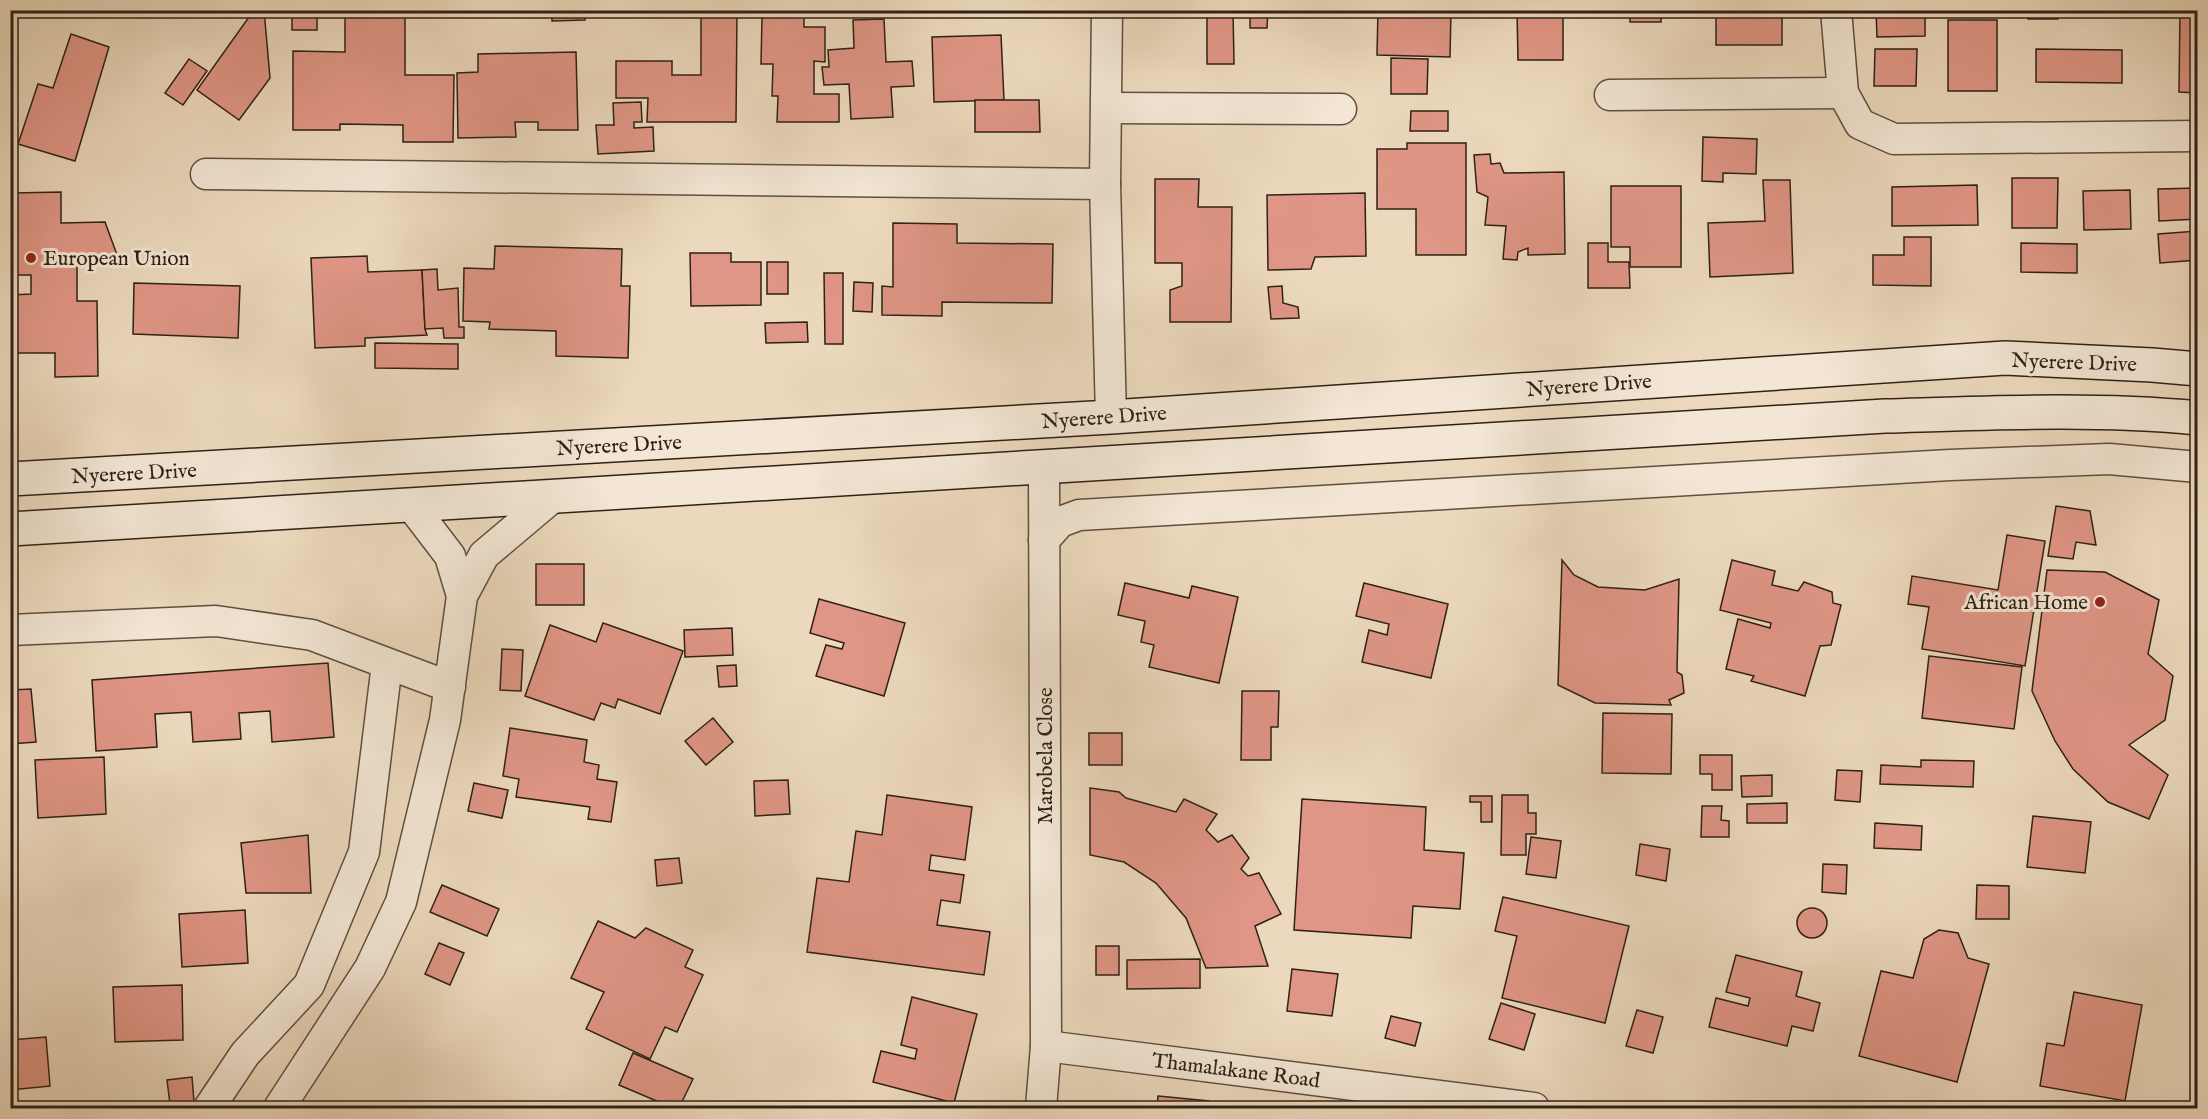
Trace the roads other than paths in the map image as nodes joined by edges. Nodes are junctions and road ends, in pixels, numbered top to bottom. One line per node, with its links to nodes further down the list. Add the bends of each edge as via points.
1 (1107, 10): 5 (street)
2 (1836, 10): 3 (street)
3 (1843, 93): 4 (street); 7 (street, via 1860,124 1894,139)
4 (1610, 95)
5 (1107, 108): 6 (street); 9 (street)
6 (1341, 109)
7 (2198, 136)
8 (206, 174): 9 (street)
9 (1105, 184): 11 (street)
10 (2198, 369): 11 (main road, Nyerere Drive, via 2005,358)
11 (1112, 417): 15 (main road, Nyerere Drive)
12 (2198, 418): 13 (main road, via 2047,412 1885,416)
13 (1044, 466): 16 (main road); 19 (street, Marobela Close)
14 (2198, 468): 19 (street, via 2109,459 1950,465 1079,515 1060,522)
15 (10, 479)
16 (555, 496): 17 (main road); 20 (street, via 484,555)
17 (411, 505): 18 (main road); 20 (street, via 450,556)
18 (10, 529)
19 (1044, 540): 24 (street, Marobela Close)
20 (462, 596): 23 (street)
21 (10, 630): 22 (street, via 216,621 312,635)
22 (387, 664): 23 (street); 25 (street, via 364,852 309,985 245,1054)
23 (450, 687): 26 (street, via 400,902 370,968)
24 (1047, 1046): 27 (street, Marobela Close); 28 (street, Thamalakane Road)
25 (209, 1108)
26 (279, 1108)
27 (1041, 1108)
28 (1534, 1108)

